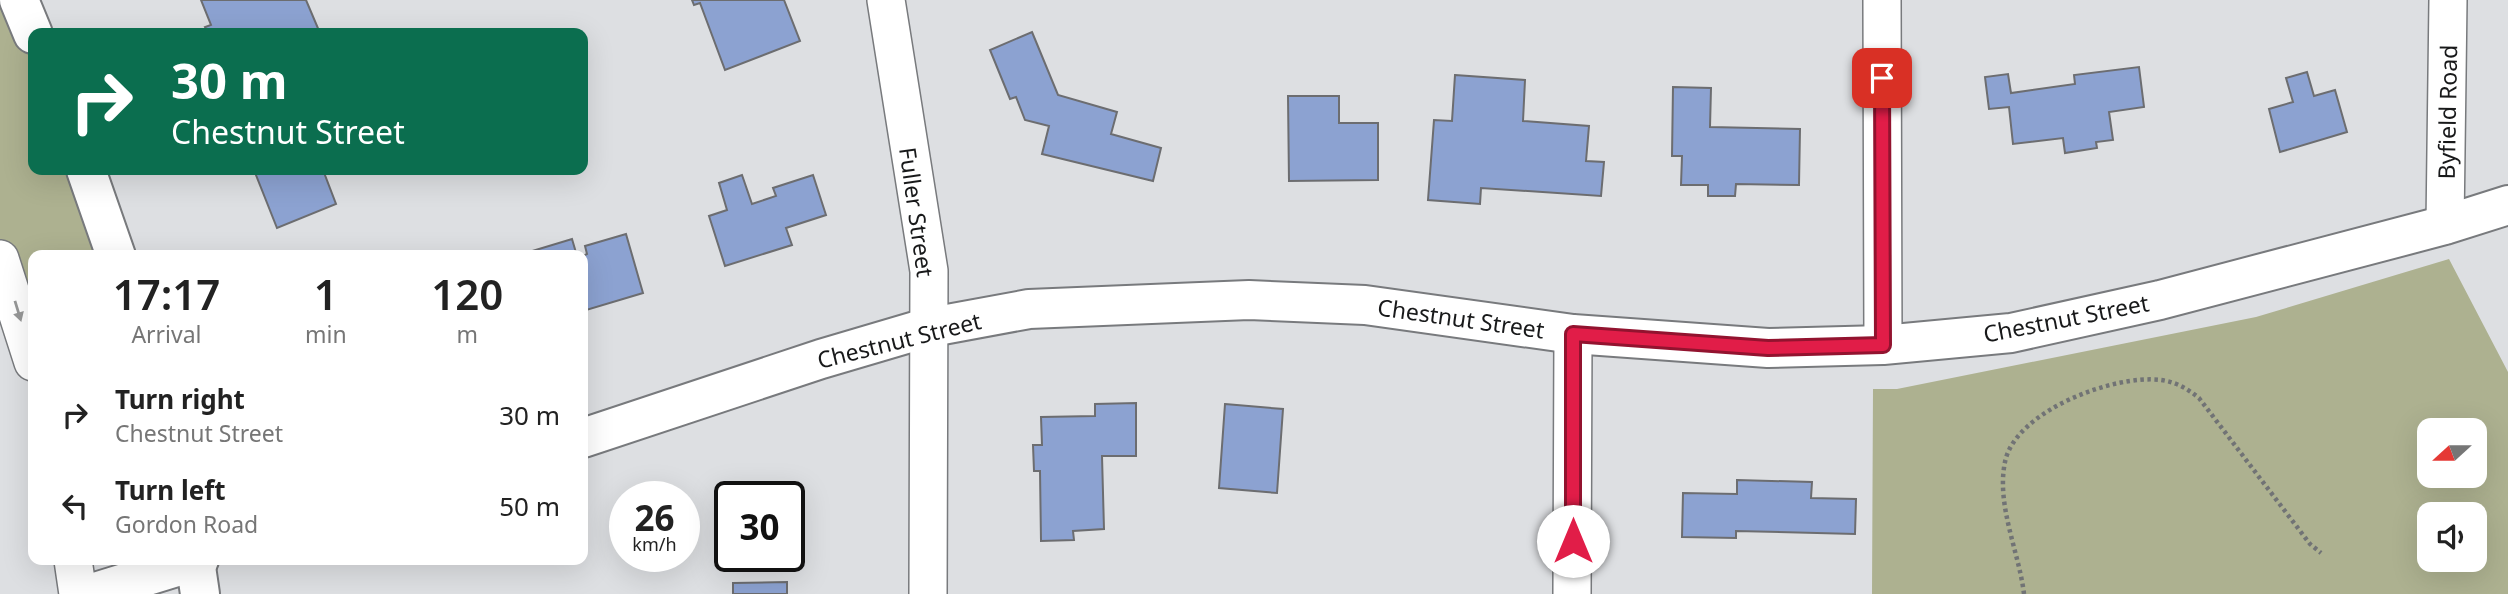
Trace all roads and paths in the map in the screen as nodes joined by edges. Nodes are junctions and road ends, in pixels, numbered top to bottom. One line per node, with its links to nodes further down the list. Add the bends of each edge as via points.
1 (19, 0): 5 (main road)
2 (886, 0): 11 (street, Fuller Street, via 929,271)
3 (1882, 0): 13 (street)
4 (2448, 0): 8 (street, Byfield Road)
5 (31, 28)
6 (88, 175): 9 (main road)
7 (2508, 205): 8 (main road, Chestnut Street)
8 (2445, 225): 13 (main road, Chestnut Street, via 2011,333)
9 (114, 250)
10 (0, 259): 14 (street, one-way to 14)
11 (926, 328): 12 (main road, Chestnut Street, via 1029,309 1249,300 1365,305); 15 (main road, Chestnut Street); 21 (street, Fuller Street)
12 (1573, 334): 13 (main road, Chestnut Street, via 1768,348); 22 (street)
13 (1883, 345)
14 (28, 346)
15 (588, 436)
16 (2321, 553): 23 (path, via 2199,398 2161,380 2117,384 2051,408 2022,429 2011,445 2002,486)
17 (75, 565): 19 (street)
18 (197, 569): 20 (main road)
19 (78, 594)
20 (89, 594)
21 (928, 594)
22 (1572, 594)
23 (2024, 594)

